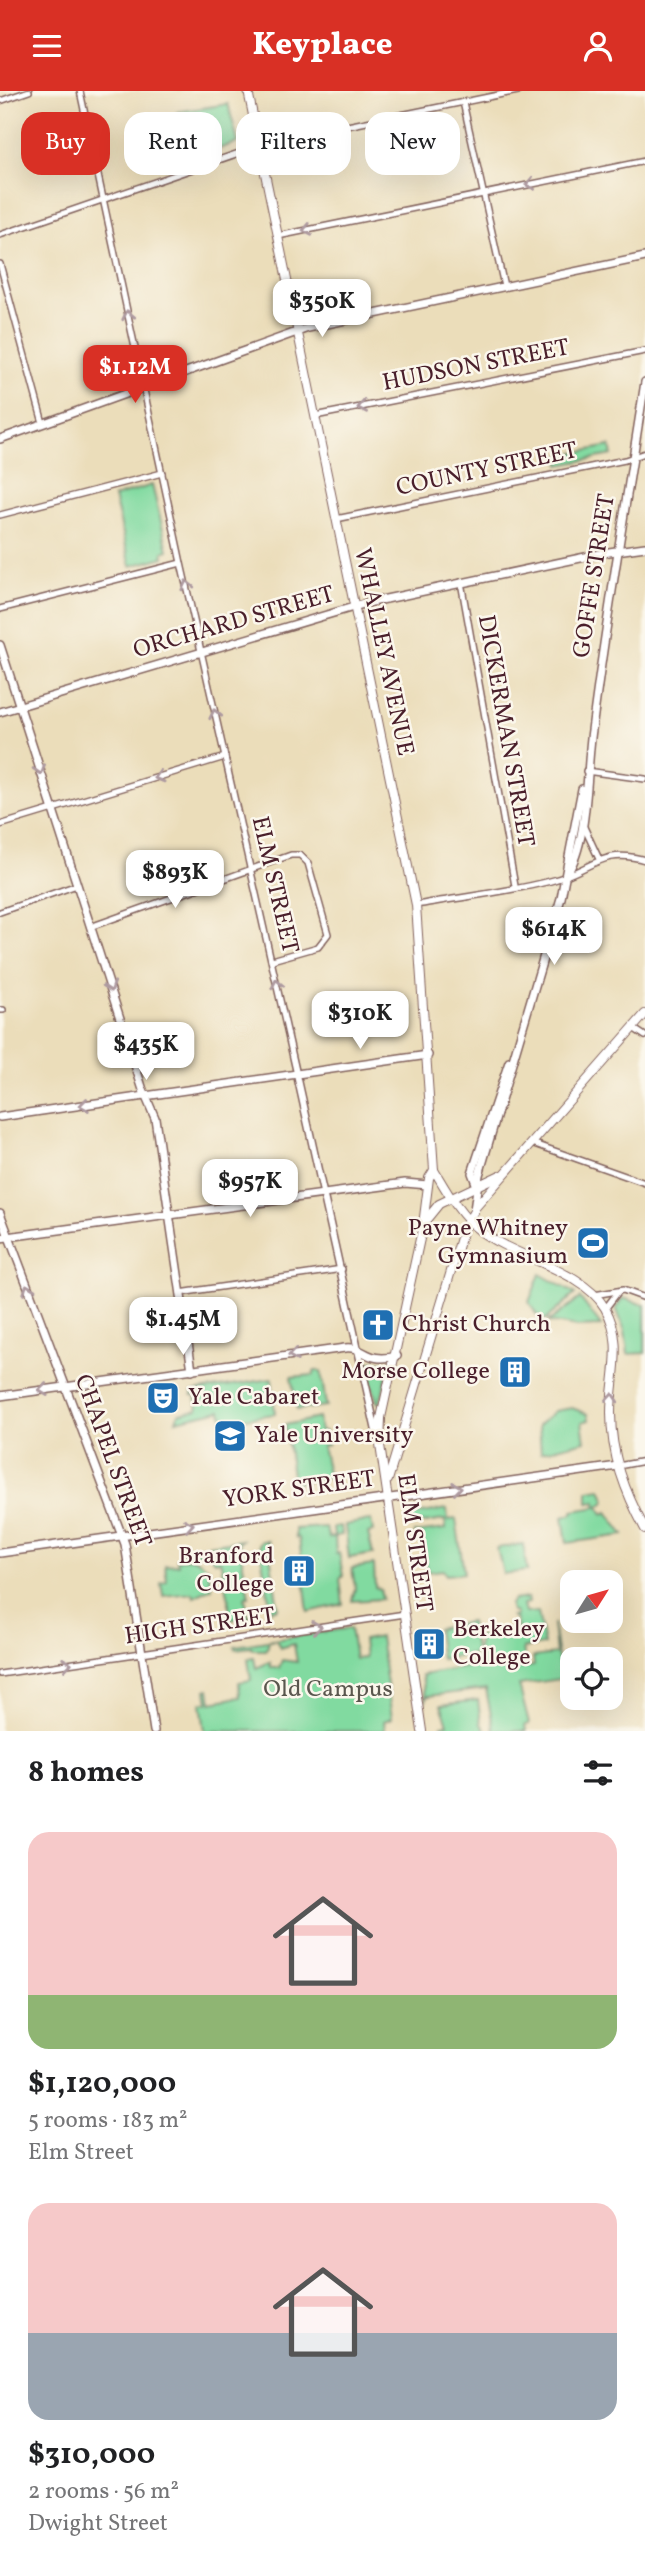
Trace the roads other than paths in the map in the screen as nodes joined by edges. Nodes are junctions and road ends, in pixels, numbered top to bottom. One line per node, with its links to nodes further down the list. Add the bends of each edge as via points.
1 (29, 91): 5 (street)
2 (80, 91): 13 (street, ELM STREET)
3 (248, 91): 7 (main road, WHALLEY AVENUE)
4 (518, 91): 6 (street)
5 (0, 101)
6 (463, 102): 8 (street); 12 (street)
7 (252, 112)
8 (351, 125)
9 (236, 155): 13 (street)
10 (645, 161): 12 (street, one-way to 12)
11 (266, 175): 15 (main road, WHALLEY AVENUE)
12 (484, 194): 15 (street, one-way to 15); 18 (street)
13 (103, 199): 14 (street); 22 (street, ELM STREET, one-way to 13)
14 (0, 235)
15 (278, 236): 19 (main road, WHALLEY AVENUE)
16 (645, 257): 18 (main road)
17 (0, 264): 24 (street)
18 (504, 286): 19 (main road)
19 (296, 331): 22 (main road); 23 (main road, WHALLEY AVENUE)
20 (645, 351): 23 (street, HUDSON STREET, one-way to 23)
21 (645, 381): 27 (main road, GOFFE STREET)
22 (144, 387): 24 (main road); 28 (street, ELM STREET)
23 (314, 416): 30 (main road, WHALLEY AVENUE)
24 (44, 423): 25 (main road)
25 (0, 439)
26 (645, 453): 27 (street, COUNTY STREET)
27 (633, 457): 30 (street, COUNTY STREET); 32 (main road, GOFFE STREET)
28 (162, 473): 29 (street); 33 (street, ELM STREET)
29 (0, 515)
30 (336, 519): 35 (main road, WHALLEY AVENUE)
31 (645, 547): 32 (main road, ORCHARD STREET)
32 (619, 550): 34 (main road, ORCHARD STREET); 42 (main road, GOFFE STREET)
33 (181, 563): 36 (street); 38 (street, ELM STREET, one-way to 33)
34 (461, 582): 35 (main road, ORCHARD STREET); 52 (street, DICKERMAN STREET)
35 (354, 608): 38 (main road, ORCHARD STREET); 53 (main road, WHALLEY AVENUE)
36 (0, 610)
37 (0, 645): 39 (main road)
38 (202, 652): 39 (main road, ORCHARD STREET); 41 (street, ELM STREET, one-way to 38)
39 (19, 705): 40 (main road, ORCHARD STREET); 44 (main road, one-way to 44)
40 (0, 712)
41 (225, 757): 44 (street, one-way to 44); 49 (street, ELM STREET)
42 (586, 774): 43 (street); 45 (main road, GOFFE STREET); 50 (main road, GOFFE STREET)
43 (645, 779)
44 (52, 810): 46 (street); 51 (main road)
45 (583, 824): 47 (street); 50 (main road, GOFFE STREET, via 575,863)
46 (0, 825)
47 (599, 859): 48 (street, via 619,855); 50 (street)
48 (645, 860)
49 (252, 869): 55 (street); 56 (street, ELM STREET); 56 (street, via 300,855 308,863 328,934 318,947)
50 (566, 875): 52 (street); 69 (main road, GOFFE STREET)
51 (77, 885): 54 (street); 55 (main road)
52 (515, 887): 53 (street)
53 (416, 905): 60 (main road, WHALLEY AVENUE)
54 (0, 912)
55 (90, 927): 62 (main road, one-way to 62)
56 (272, 960): 61 (street, ELM STREET, one-way to 56)
57 (645, 1014): 58 (main road)
58 (633, 1028): 59 (street); 64 (main road)
59 (645, 1036)
60 (428, 1055): 61 (main road); 65 (main road, WHALLEY AVENUE)
61 (297, 1075): 62 (main road); 70 (street, ELM STREET)
62 (145, 1096): 63 (main road, one-way to 63); 74 (main road, via 161,1141)
63 (0, 1117)
64 (531, 1143): 66 (main road); 67 (street)
65 (434, 1170): 68 (main road, WHALLEY AVENUE); 71 (main road)
66 (506, 1171): 69 (main road); 72 (main road)
67 (645, 1183)
68 (428, 1185): 70 (main road, via 405,1183); 76 (main road, WHALLEY AVENUE)
69 (478, 1187): 71 (main road); 72 (main road, GOFFE STREET)
70 (326, 1194): 74 (main road); 78 (street, ELM STREET)
71 (453, 1198): 75 (main road); 76 (main road, via 434,1207)
72 (474, 1210): 75 (main road)
73 (0, 1213): 77 (main road, CHAPEL STREET)
74 (170, 1215): 77 (main road); 80 (main road)
75 (468, 1220): 81 (main road, via 482,1233); 90 (main road)
76 (423, 1225): 85 (main road, WHALLEY AVENUE)
77 (4, 1237): 87 (main road, CHAPEL STREET, one-way to 77)
78 (342, 1269): 80 (street); 84 (street, ELM STREET)
79 (621, 1290): 81 (street); 82 (street); 83 (street)
80 (180, 1293): 86 (main road)
81 (594, 1295): 83 (main road)
82 (645, 1298)
83 (605, 1309): 93 (main road, one-way to 83, via 611,1414 618,1351)
84 (360, 1351): 85 (main road, via 374,1359); 86 (main road, one-way to 86, via 345,1348); 91 (street, ELM STREET)
85 (397, 1356): 89 (main road, WHALLEY AVENUE)
86 (192, 1370): 87 (main road)
87 (65, 1387): 88 (main road, one-way to 88); 97 (main road, CHAPEL STREET)
88 (0, 1396)
89 (380, 1433): 90 (main road, via 391,1443); 91 (main road, WHALLEY AVENUE)
90 (400, 1441): 94 (main road)
91 (380, 1445): 94 (main road, ELM STREET)
92 (645, 1461): 93 (street, YORK STREET)
93 (618, 1466): 95 (main road, YORK STREET, one-way to 93); 96 (main road)
94 (387, 1483): 95 (main road, ELM STREET)
95 (389, 1497): 97 (main road, YORK STREET, one-way to 95); 99 (main road, ELM STREET)
96 (645, 1529)
97 (122, 1537): 98 (main road, YORK STREET); 100 (main road, CHAPEL STREET)
98 (0, 1553)
99 (405, 1614): 100 (street, HIGH STREET, one-way to 99); 103 (main road, ELM STREET)
100 (141, 1653): 101 (street, HIGH STREET, one-way to 100); 102 (main road, CHAPEL STREET)
101 (0, 1674)
102 (154, 1731)
103 (422, 1731)

